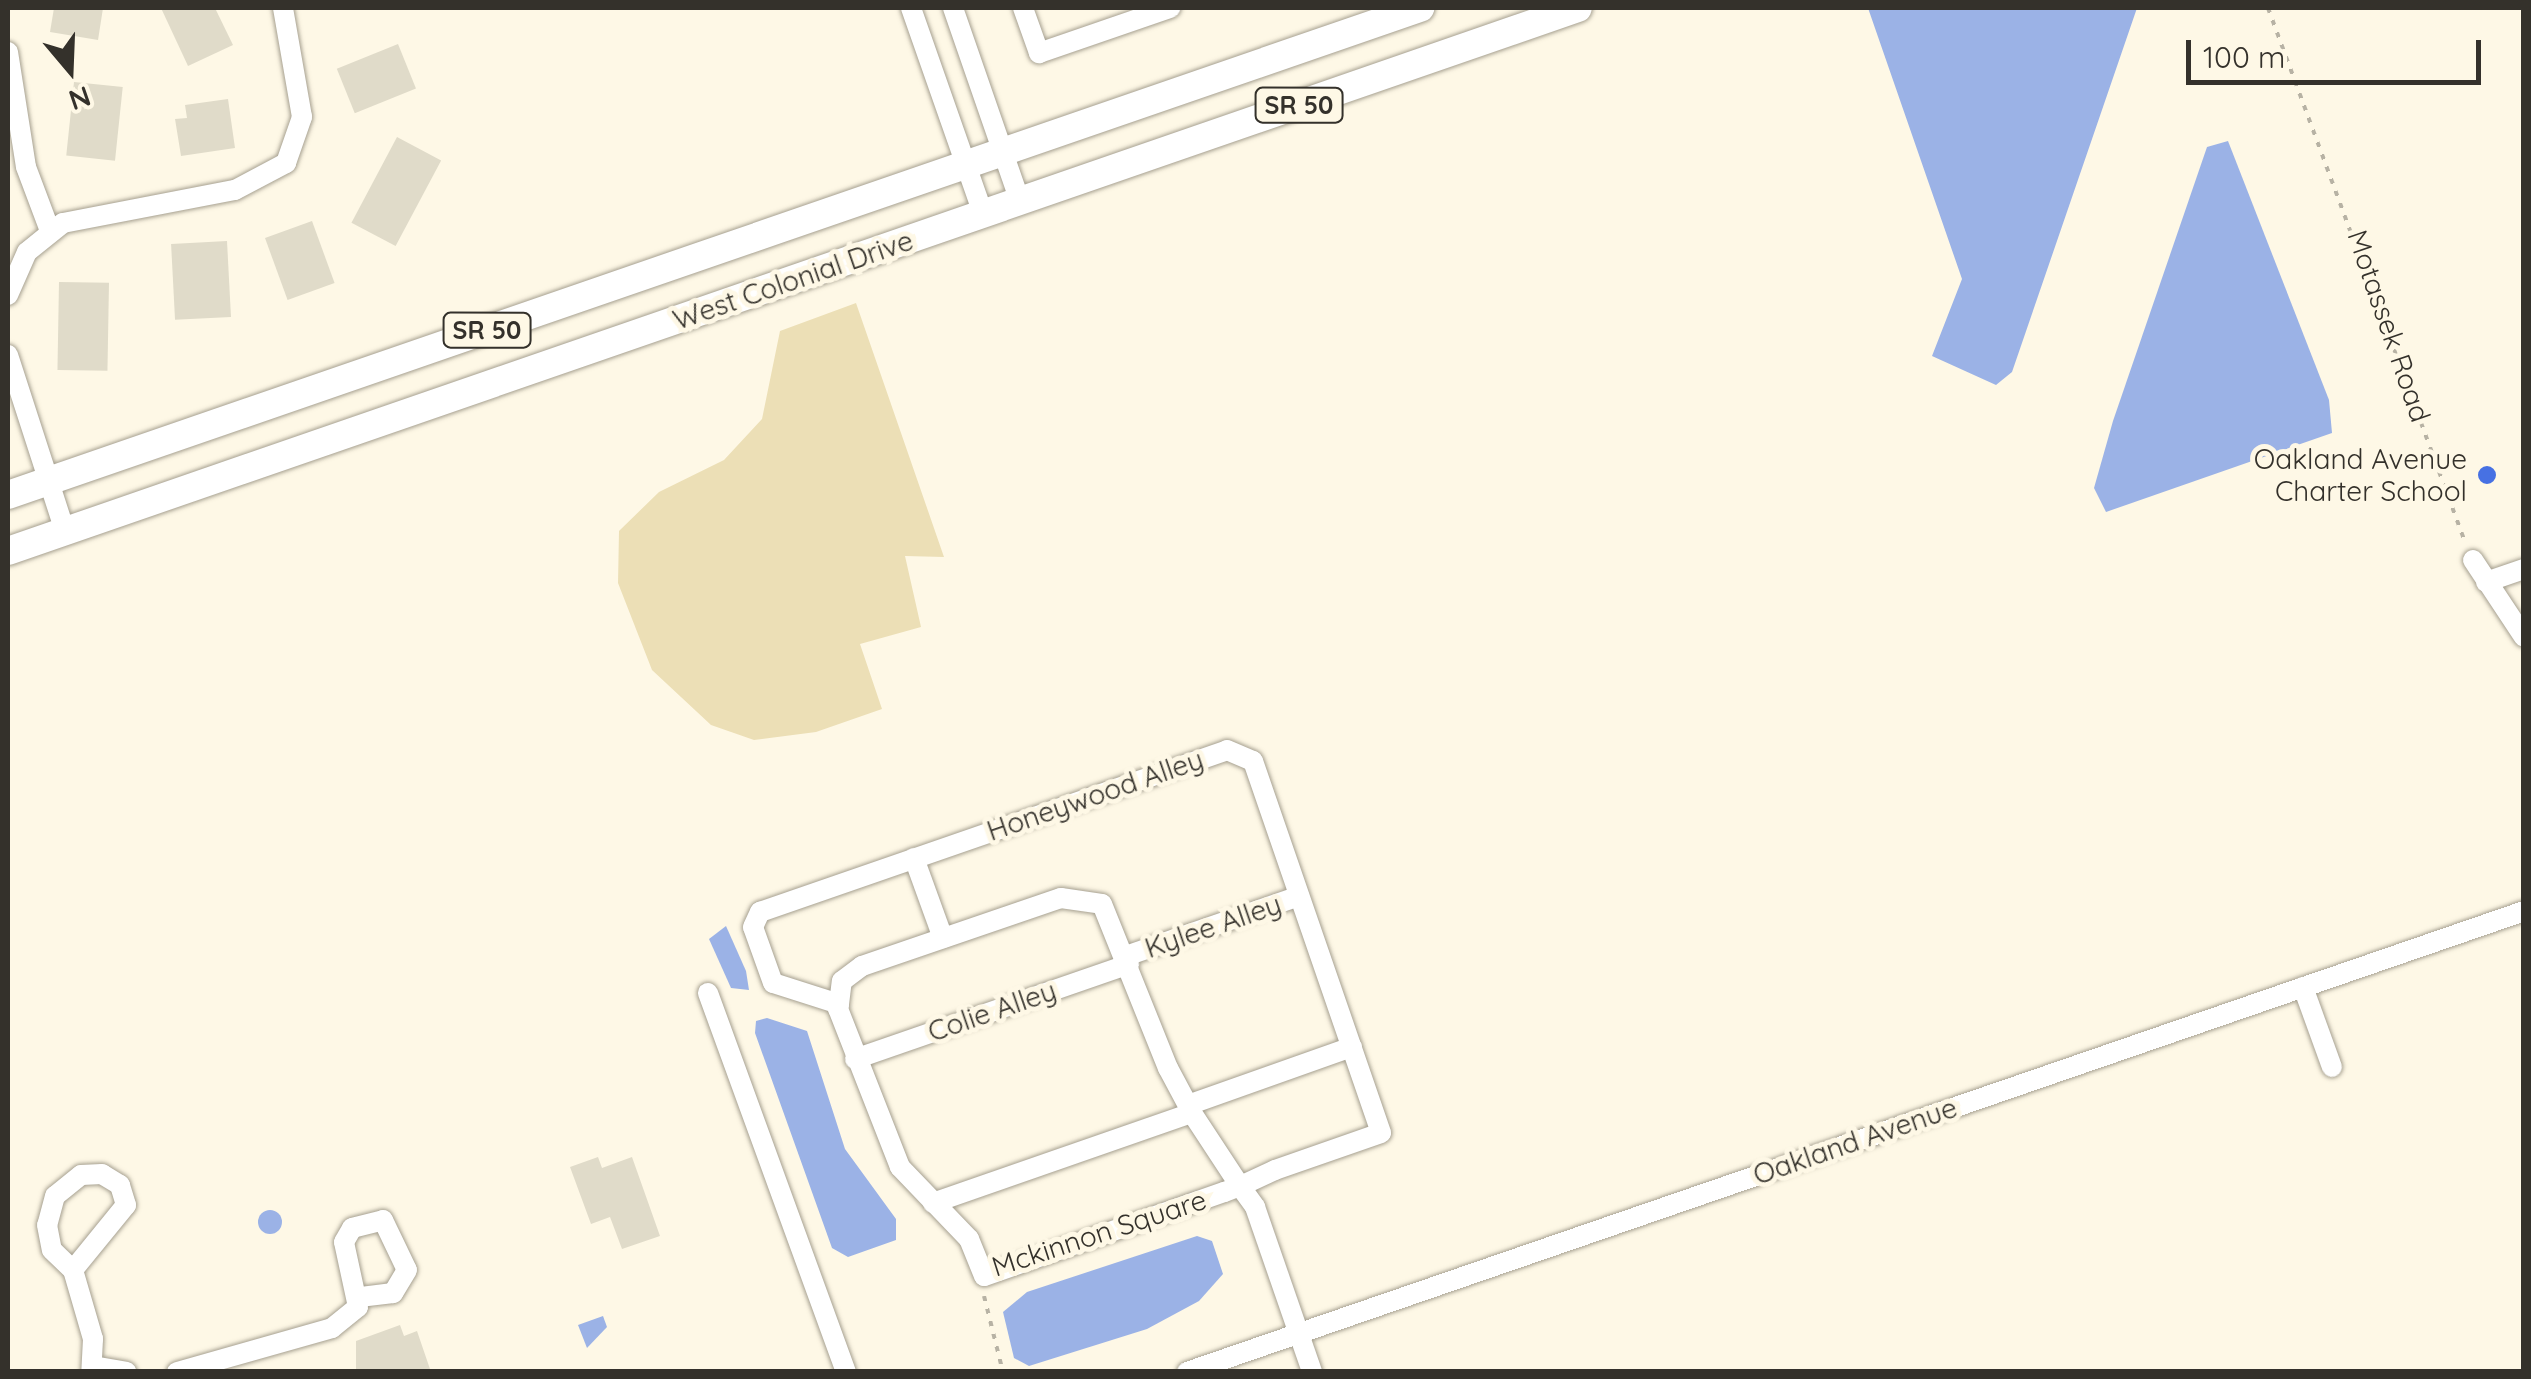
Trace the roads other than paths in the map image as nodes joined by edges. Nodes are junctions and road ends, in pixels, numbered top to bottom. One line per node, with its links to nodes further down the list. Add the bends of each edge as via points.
1 (283, 8): 13 (street, via 302,118 286,163 234,190 112,208)
2 (912, 8): 10 (street)
3 (953, 8): 9 (street)
4 (1022, 8): 5 (street, via 1039,53)
5 (1170, 8)
6 (1420, 8): 9 (highway, West Colonial Drive / SR 50)
7 (1578, 8): 11 (highway, West Colonial Drive / SR 50)
8 (8, 52): 13 (street, via 26,167)
9 (1002, 152): 10 (highway, West Colonial Drive / SR 50); 11 (street)
10 (966, 165): 12 (street); 16 (highway, West Colonial Drive / SR 50)
11 (1020, 202): 12 (highway, West Colonial Drive / SR 50)
12 (983, 214): 18 (highway, West Colonial Drive / SR 50)
13 (50, 231): 14 (street, via 27,252)
14 (8, 295)
15 (8, 355): 16 (street)
16 (48, 480): 17 (highway, West Colonial Drive / SR 50); 18 (street)
17 (8, 495)
18 (66, 530): 19 (highway, West Colonial Drive / SR 50)
19 (8, 550)
20 (2473, 560): 22 (street)
21 (2524, 569): 22 (street)
22 (2486, 582): 23 (street)
23 (2522, 632)
24 (914, 858): 25 (street, Honeywood Alley, via 1227,750 1253,761); 27 (street); 31 (street, Honeywood Alley, via 760,912 754,926 773,983)
25 (1300, 896): 28 (street, Kylee Alley); 32 (street, Honeywood Alley)
26 (2524, 910): 29 (street, Oakland Avenue)
27 (943, 938): 28 (street, Mckinnon Square, via 1082,897 1102,904); 31 (street, Mckinnon Square, via 862,966 842,981)
28 (1127, 960): 33 (street, Colie Alley); 35 (street, Mckinnon Square)
29 (2303, 987): 34 (street); 40 (street, Oakland Avenue)
30 (708, 993): 44 (street)
31 (839, 1004): 33 (street, Mckinnon Square)
32 (1352, 1047): 35 (street); 36 (street, Honeywood Alley, via 1381,1134)
33 (855, 1058): 37 (street, Mckinnon Square, via 900,1168)
34 (2332, 1067)
35 (1190, 1108): 36 (street, Mckinnon Square); 37 (street)
36 (1240, 1186): 37 (street, Mckinnon Square, via 984,1276 969,1239); 40 (street, Mckinnon Square)
37 (933, 1202)
38 (73, 1270): 38 (street, via 52,1250 48,1205 81,1175 102,1174 120,1185 126,1205); 41 (street)
39 (359, 1297): 43 (street, via 332,1328)
40 (1298, 1334): 45 (street, Oakland Avenue); 46 (street, Mckinnon Square)
41 (92, 1369): 42 (street)
42 (126, 1372)
43 (177, 1372)
44 (846, 1372)
45 (1188, 1372)
46 (1312, 1372)

